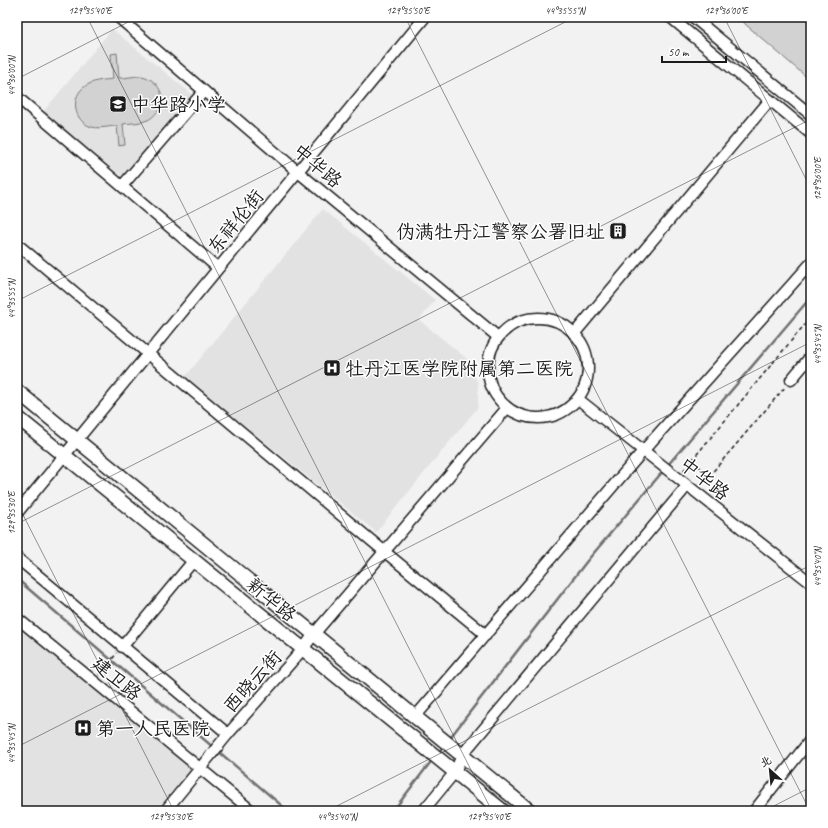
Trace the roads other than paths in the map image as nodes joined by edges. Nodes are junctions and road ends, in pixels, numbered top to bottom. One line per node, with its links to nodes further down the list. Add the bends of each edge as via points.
1 (118, 17): 5 (street, 中华路)
2 (425, 17): 10 (street, 东祥伦街)
3 (670, 17): 7 (street)
4 (693, 17): 8 (street)
5 (204, 91): 10 (street, 中华路); 11 (street)
6 (17, 97): 11 (street)
7 (770, 100): 9 (street); 15 (street)
8 (811, 115)
9 (811, 134)
10 (298, 171): 14 (street, 东祥伦街); 16 (street, 中华路)
11 (122, 186): 14 (street)
12 (17, 244): 17 (street)
13 (811, 263): 25 (street)
14 (218, 268): 17 (street, 东祥伦街)
15 (574, 334): 16 (street, via 558,322 542,318 525,319 510,326); 21 (street, via 582,343 587,357 588,372 585,386)
16 (498, 337): 22 (street, via 490,351 487,366 489,382 496,396)
17 (148, 354): 24 (street, 东祥伦街); 28 (street)
18 (811, 356): 19 (street)
19 (791, 380)
20 (17, 391): 24 (main road)
21 (578, 399): 22 (street, via 566,410 552,416 521,416); 25 (street, 中华路)
22 (507, 408): 28 (street, 西晓云街)
23 (17, 417): 24 (main road, 新华路)
24 (71, 448): 27 (street, 东祥伦街); 30 (main road, 新华路); 33 (main road)
25 (643, 451): 26 (street, 中华路); 34 (street)
26 (687, 486): 31 (street, 中华路); 40 (street)
27 (17, 513)
28 (385, 552): 33 (street, 西晓云街); 34 (street)
29 (17, 558): 35 (street)
30 (194, 560): 35 (street); 36 (main road, 新华路)
31 (811, 583)
32 (17, 618): 41 (street, 建卫路)
33 (314, 634): 36 (street, 西晓云街); 37 (main road)
34 (486, 635): 37 (street)
35 (122, 647): 38 (street)
36 (303, 649): 38 (street, 西晓云街); 42 (main road, 新华路)
37 (415, 717): 40 (main road)
38 (228, 734): 41 (street, 西晓云街)
39 (811, 740): 48 (street)
40 (462, 755): 42 (street); 47 (main road)
41 (200, 768): 43 (street, 西晓云街); 44 (street, 建卫路)
42 (455, 772): 45 (street); 46 (main road, 新华路)
43 (165, 811)
44 (252, 811)
45 (422, 811)
46 (503, 811)
47 (530, 811)
48 (754, 811)

